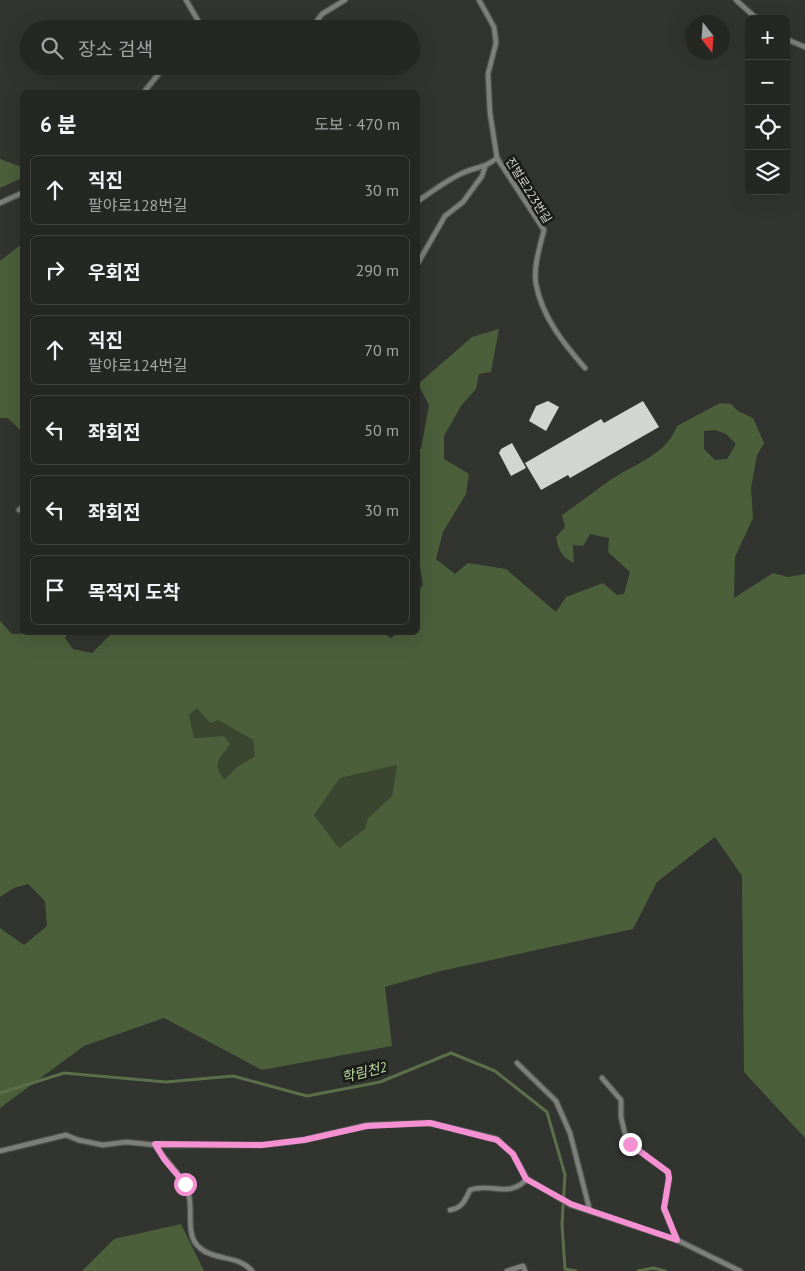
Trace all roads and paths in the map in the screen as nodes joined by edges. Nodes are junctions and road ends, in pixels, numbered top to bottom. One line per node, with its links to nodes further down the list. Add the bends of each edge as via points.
1 (186, 0): 6 (lane)
2 (345, 0): 7 (lane)
3 (479, 0): 12 (lane, 진벌로223번길, via 494,28 496,43 488,74)
4 (736, 0): 5 (lane)
5 (752, 15)
6 (198, 20)
7 (318, 20)
8 (790, 41): 9 (lane)
9 (805, 47)
10 (158, 75): 11 (lane)
11 (146, 90)
12 (497, 158): 13 (lane, 진벌로223번길); 18 (lane, 진벌로223번길, via 544,230 536,283 543,307 553,327)
13 (485, 167): 15 (lane, 진벌로223번길, via 466,171); 17 (lane, via 463,202 445,216)
14 (20, 194): 16 (lane)
15 (420, 200)
16 (0, 203)
17 (420, 260)
18 (585, 368)
19 (517, 1063): 25 (lane, via 556,1101 570,1133)
20 (602, 1078): 26 (lane, via 620,1100 623,1126 630,1144 668,1172 664,1208)
21 (155, 1144): 22 (lane, via 126,1142 103,1145 66,1134); 23 (lane, via 262,1145 304,1140 367,1126 430,1123 497,1140 513,1154); 27 (lane, via 185,1184 193,1240 200,1249 237,1261)
22 (0, 1152)
23 (526, 1179): 24 (lane, via 519,1187 509,1190 478,1187 470,1190 464,1202); 25 (lane)
24 (450, 1210)
25 (590, 1212): 26 (lane)
26 (677, 1240): 30 (lane)
27 (252, 1271)
28 (508, 1271): 29 (lane, via 523,1266)
29 (526, 1271)
30 (740, 1271)

